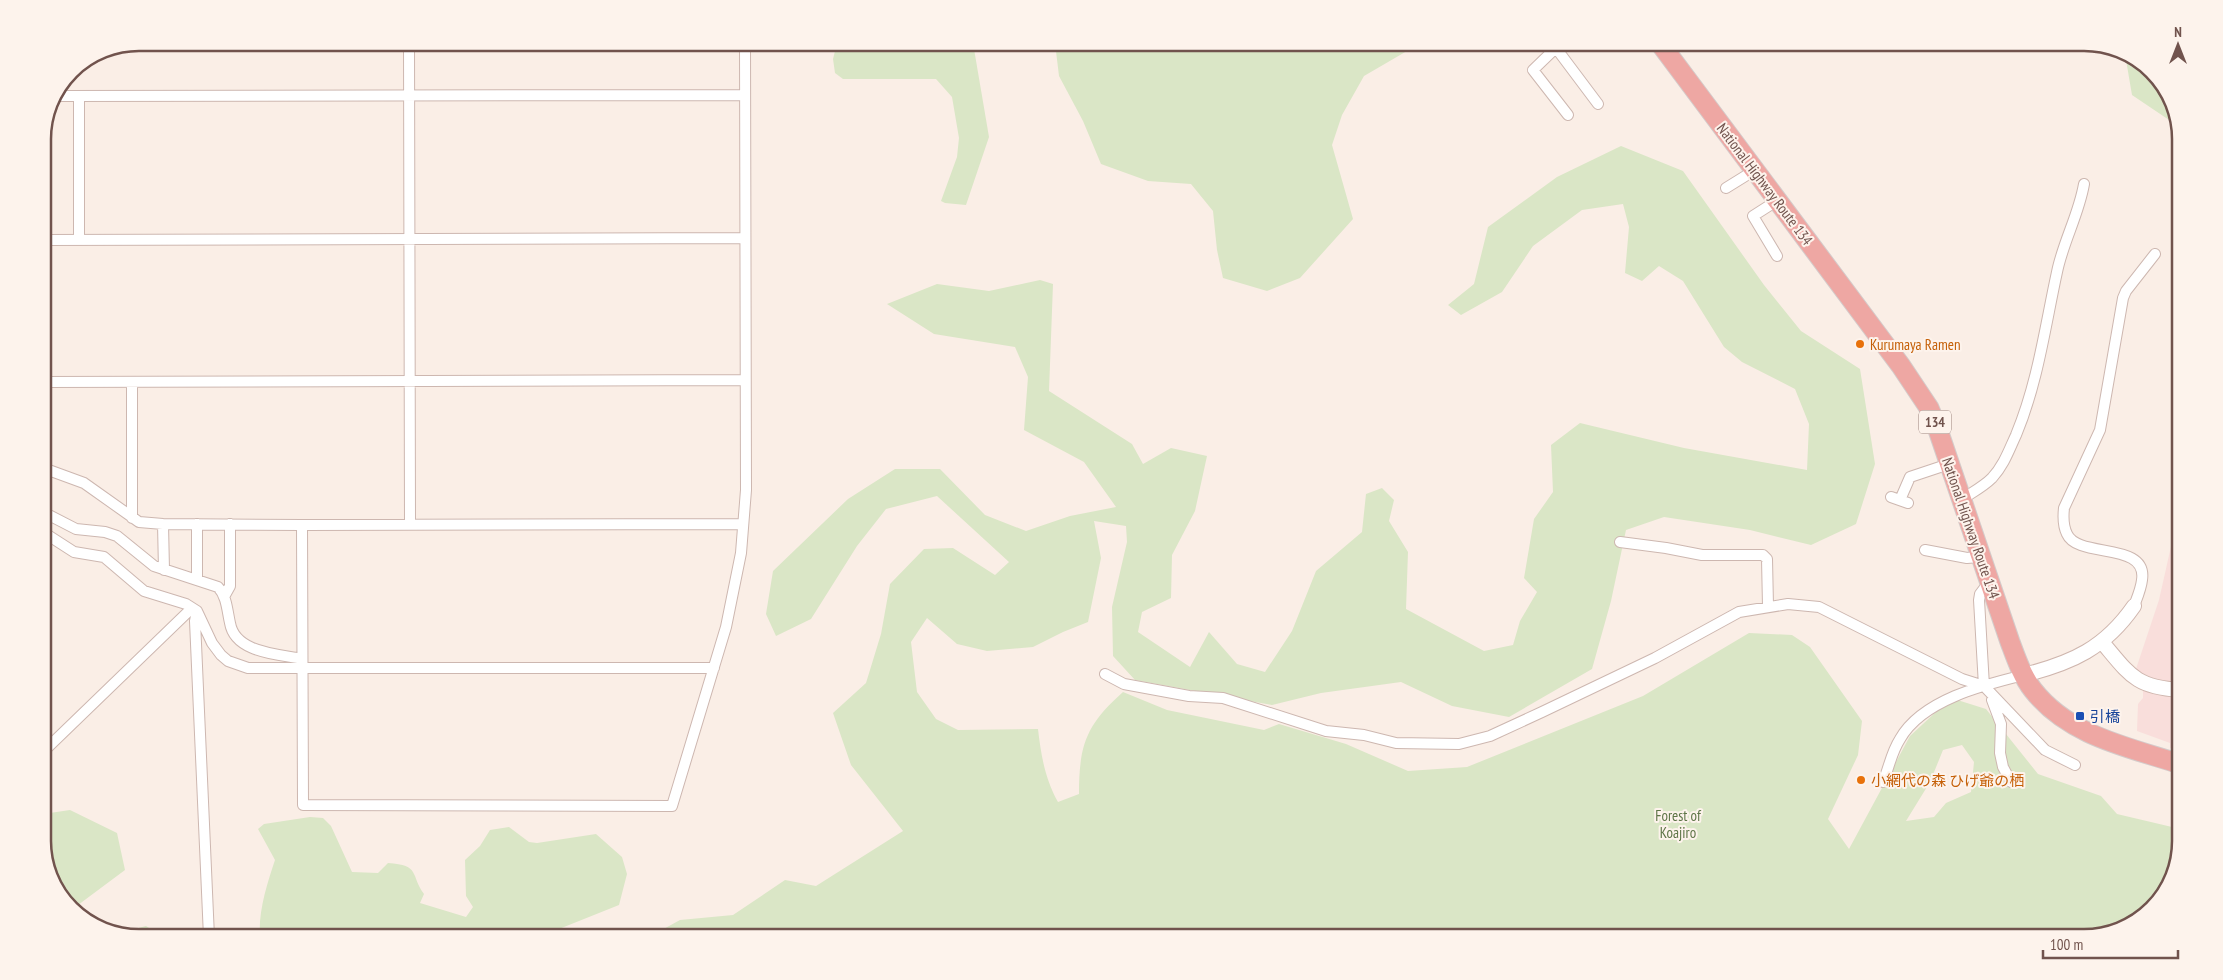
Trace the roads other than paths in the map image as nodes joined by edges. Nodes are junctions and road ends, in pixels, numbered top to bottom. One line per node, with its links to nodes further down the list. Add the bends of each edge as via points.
1 (409, 51): 6 (street)
2 (746, 51): 7 (street)
3 (1554, 51): 11 (street, via 1533,70)
4 (1564, 51): 10 (street)
5 (1666, 51): 12 (highway, National Highway Route 134 / 134)
6 (409, 95): 7 (street); 9 (street); 17 (street)
7 (746, 95): 16 (street)
8 (62, 96): 9 (street)
9 (79, 96): 19 (street)
10 (1598, 104)
11 (1568, 115)
12 (1755, 170): 14 (street); 15 (highway, National Highway Route 134 / 134)
13 (2084, 184): 29 (street, via 2057,272 2040,361 2023,417 2007,458 1992,478)
14 (1726, 188)
15 (1778, 200): 21 (street, via 1753,216); 26 (highway, National Highway Route 134 / 134, via 1916,387 1937,427)
16 (746, 238): 17 (street); 22 (street)
17 (410, 239): 19 (street); 23 (street)
18 (51, 240): 19 (street)
19 (80, 240)
20 (2155, 254): 47 (street, via 2123,298 2100,430 2064,508 2063,520 2067,536 2075,543 2132,558 2141,567 2143,579)
21 (1777, 256)
22 (746, 380): 23 (street); 36 (street)
23 (410, 381): 25 (street); 35 (street)
24 (51, 382): 25 (street)
25 (132, 382): 31 (street)
26 (1949, 464): 28 (street, via 1910,477); 29 (highway, National Highway Route 134 / 134)
27 (51, 471): 31 (street, via 84,482)
28 (1900, 500)
29 (1961, 500): 41 (highway, National Highway Route 134 / 134)
30 (51, 516): 42 (street, via 76,529 117,536 154,566)
31 (132, 518): 32 (street, via 138,522)
32 (163, 524): 33 (street); 42 (street)
33 (197, 524): 34 (street); 43 (street)
34 (230, 524): 37 (street); 45 (street, via 230,586)
35 (410, 524): 36 (street); 37 (street)
36 (743, 524): 51 (street, via 736,580)
37 (302, 525): 50 (street)
38 (51, 537): 48 (street, via 74,552 104,557 144,591)
39 (1620, 542): 46 (street, via 1702,555 1763,555 1767,558)
40 (1925, 550): 41 (street, via 1967,558)
41 (1979, 557): 44 (highway, National Highway Route 134 / 134)
42 (164, 570): 43 (street)
43 (197, 580): 45 (street, via 218,587)
44 (1989, 582): 53 (highway, National Highway Route 134 / 134); 54 (street, via 1979,600)
45 (225, 595): 50 (street, via 230,629 236,639 248,647)
46 (1768, 606): 52 (street, via 1728,616 1624,673 1490,736 1459,744 1396,743 1326,731 1223,698 1189,696 1124,684); 54 (street, via 1819,607)
47 (2134, 606): 49 (street)
48 (194, 610): 50 (street, via 212,643 228,661 248,668); 56 (street); 61 (street)
49 (2102, 642): 53 (street, via 2078,658); 55 (street, via 2139,682)
50 (302, 664): 51 (street); 51 (street, via 303,806 672,806)
51 (714, 668)
52 (1105, 674)
53 (2024, 675): 54 (street); 57 (highway, National Highway Route 134 / 134, via 2045,704 2076,728 2094,737)
54 (1986, 688): 58 (street, via 2045,750); 59 (street, via 1937,704 1911,723 1890,759); 60 (street, via 2001,724 2000,753)
55 (2172, 689)
56 (51, 744)
57 (2172, 761)
58 (2075, 764)
59 (1883, 782)
60 (2010, 782)
61 (209, 929)

